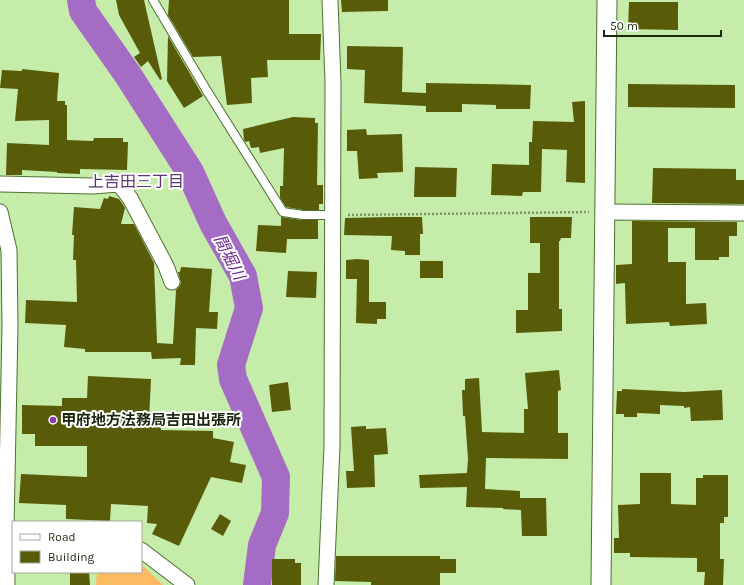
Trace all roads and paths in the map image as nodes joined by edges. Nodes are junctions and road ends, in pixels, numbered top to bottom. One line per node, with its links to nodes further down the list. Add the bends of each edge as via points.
1 (153, 0): 8 (lane, via 283,212)
2 (330, 0): 8 (street, via 333,83)
3 (607, 0): 6 (street)
4 (0, 184): 9 (street, via 119,184 130,198)
5 (0, 212): 10 (street, via 9,250)
6 (604, 212): 7 (street); 8 (path); 15 (street)
7 (744, 213)
8 (331, 215): 14 (street, via 332,446)
9 (172, 282)
10 (6, 528): 12 (street)
11 (142, 551): 13 (street)
12 (7, 585)
13 (187, 585)
14 (326, 585)
15 (601, 585)

